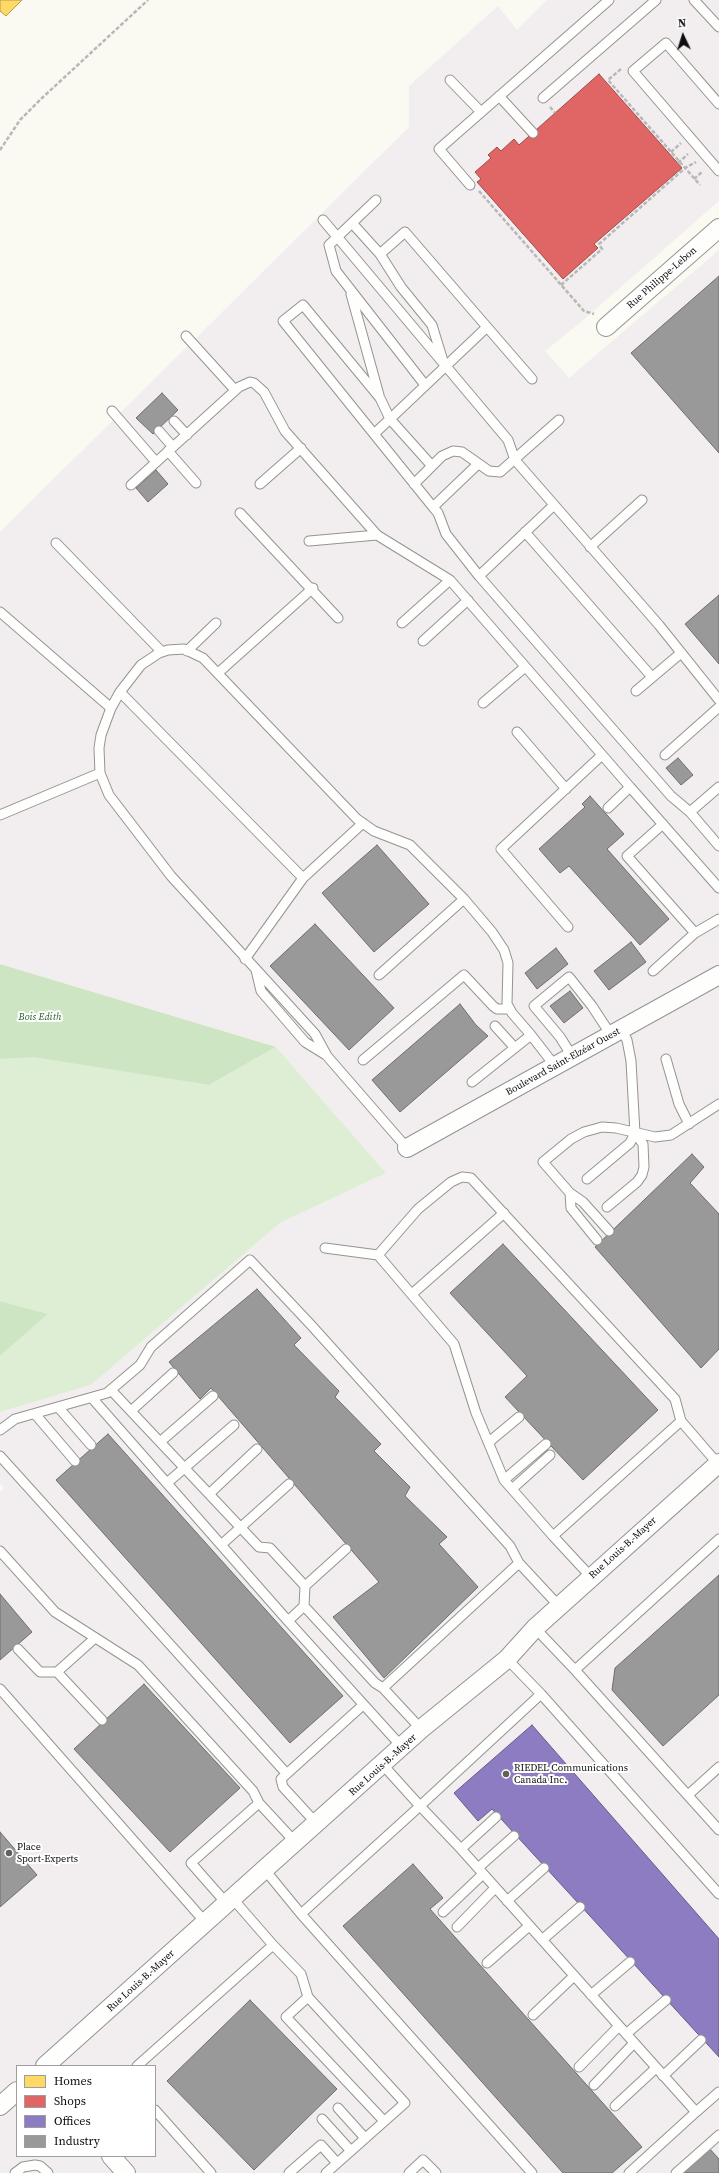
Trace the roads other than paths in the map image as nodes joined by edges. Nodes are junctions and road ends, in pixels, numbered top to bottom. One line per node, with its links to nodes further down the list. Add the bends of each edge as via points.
1 (609, 0): 6 (lane)
2 (656, 0): 7 (lane)
3 (694, 0): 4 (lane)
4 (719, 27)
5 (450, 80): 9 (lane)
6 (499, 96): 9 (lane); 10 (lane)
7 (543, 98)
8 (719, 104): 11 (lane, via 666,43 633,71)
9 (481, 112): 13 (lane, via 439,149)
10 (533, 133)
11 (716, 160): 12 (lane)
12 (719, 170)
13 (472, 186)
14 (376, 200): 16 (lane)
15 (323, 220): 18 (lane)
16 (352, 223): 18 (lane); 19 (lane)
17 (719, 228): 22 (street, Rue Philippe-Lebon)
18 (336, 237): 20 (lane, via 329,245 336,271); 24 (lane)
19 (380, 254): 21 (lane, via 405,232); 24 (lane, via 401,287 432,325)
20 (349, 288): 26 (lane); 28 (lane)
21 (487, 327): 24 (lane); 25 (lane)
22 (606, 328)
23 (186, 336): 27 (lane)
24 (445, 366): 26 (lane); 38 (lane, via 508,440)
25 (532, 379)
26 (425, 385): 30 (lane)
27 (235, 390): 35 (lane); 36 (lane, via 250,382 260,386 285,431)
28 (380, 398): 30 (lane); 34 (lane, via 303,305 283,321)
29 (112, 411): 39 (lane)
30 (390, 419): 34 (lane); 41 (lane)
31 (558, 420): 38 (lane)
32 (174, 421): 35 (lane)
33 (159, 430): 37 (lane)
34 (374, 434): 44 (lane)
35 (186, 435): 37 (lane)
36 (301, 448): 43 (lane); 51 (lane)
37 (171, 449): 39 (lane); 42 (lane)
38 (515, 460): 40 (lane, via 500,472 494,473); 47 (lane)
39 (156, 462): 45 (lane)
40 (478, 464): 41 (lane, via 462,452 453,451 446,453); 48 (lane)
41 (432, 466): 44 (lane)
42 (196, 483)
43 (260, 484)
44 (414, 484): 48 (lane)
45 (131, 485)
46 (642, 500): 54 (lane)
47 (554, 505): 50 (lane); 54 (lane)
48 (433, 507): 55 (lane, via 446,534)
49 (240, 513): 57 (lane)
50 (525, 532): 55 (lane); 69 (lane)
51 (377, 535): 52 (lane); 56 (lane)
52 (309, 541)
53 (56, 543): 65 (lane)
54 (590, 547): 66 (lane)
55 (480, 576): 84 (lane, via 672,796)
56 (450, 580): 58 (lane); 62 (lane)
57 (313, 588): 60 (lane); 68 (lane)
58 (468, 600): 63 (lane); 67 (lane)
59 (0, 612): 75 (lane)
60 (338, 618)
61 (216, 623): 64 (lane)
62 (402, 623)
63 (423, 641)
64 (187, 651): 65 (lane, via 178,649); 68 (lane, via 203,658)
65 (162, 652): 71 (lane, via 141,665)
66 (681, 653): 69 (lane); 72 (lane)
67 (525, 667): 73 (lane); 77 (lane)
68 (218, 673): 86 (lane)
69 (652, 677): 70 (lane)
70 (636, 691)
71 (120, 692): 75 (lane); 89 (lane)
72 (719, 700)
73 (483, 703)
74 (719, 707): 78 (lane)
75 (111, 708): 79 (lane, via 101,735)
76 (517, 732): 82 (lane)
77 (602, 755): 80 (lane); 82 (lane)
78 (665, 755)
79 (100, 773): 85 (lane); 95 (lane, via 109,796 134,830)
80 (630, 787): 83 (lane); 87 (lane)
81 (719, 787): 84 (lane)
82 (566, 788): 93 (lane, via 501,848)
83 (608, 808)
84 (690, 812): 88 (lane)
85 (0, 815)
86 (363, 823): 89 (lane); 91 (lane, via 374,831 410,845)
87 (663, 824): 90 (lane); 94 (lane, via 627,856)
88 (719, 846)
89 (302, 878): 95 (lane)
90 (719, 888)
91 (464, 899): 98 (lane); 99 (lane, via 504,950 508,963 506,998)
92 (719, 920): 94 (lane)
93 (568, 927)
94 (696, 933): 96 (lane)
95 (245, 959): 112 (lane, via 315,1034 327,1056)
96 (653, 970)
97 (719, 974): 101 (street, Boulevard Saint-Elzéar Ouest)
98 (379, 975)
99 (509, 1008): 102 (lane); 106 (lane, via 497,1009 464,975)
100 (494, 1026): 103 (lane)
101 (616, 1032): 104 (street, Boulevard Saint-Elzéar Ouest); 104 (lane, via 569,977 534,1006); 111 (lane, via 627,1040 631,1061)
102 (531, 1035): 103 (lane); 107 (lane)
103 (515, 1048): 108 (lane)
104 (572, 1056): 107 (street, Boulevard Saint-Elzéar Ouest)
105 (666, 1059): 110 (lane, via 679,1104)
106 (363, 1060)
107 (555, 1066): 112 (street, Boulevard Saint-Elzéar Ouest)
108 (472, 1082)
109 (719, 1104): 110 (lane)
110 (689, 1124): 111 (lane, via 671,1135 655,1137)
111 (635, 1133): 113 (lane, via 630,1143); 114 (lane, via 602,1127 588,1130 571,1139 543,1162); 115 (lane, via 643,1144 642,1175)
112 (407, 1148)
113 (587, 1179)
114 (570, 1193): 117 (lane, via 583,1202); 118 (lane, via 571,1208)
115 (607, 1207)
116 (504, 1213): 120 (lane, via 471,1178 462,1177 443,1187 418,1209); 121 (lane); 130 (lane, via 674,1399)
117 (609, 1231)
118 (597, 1240)
119 (326, 1248): 120 (lane)
120 (378, 1255): 121 (lane)
121 (412, 1294): 134 (lane, via 454,1344)
122 (173, 1373): 127 (lane)
123 (111, 1390): 125 (lane); 127 (lane); 154 (lane, via 140,1365 152,1347 250,1260 510,1546)
124 (213, 1396): 133 (lane)
125 (92, 1398): 126 (lane); 144 (lane)
126 (58, 1407): 128 (lane); 136 (lane)
127 (131, 1411): 133 (lane)
128 (34, 1414): 132 (lane, via 15,1419); 140 (lane)
129 (519, 1417): 134 (lane)
130 (681, 1421): 141 (lane); 149 (lane)
131 (234, 1425): 142 (lane)
132 (0, 1430)
133 (160, 1442): 142 (lane)
134 (488, 1442): 143 (lane)
135 (546, 1444): 143 (lane)
136 (91, 1445)
137 (257, 1449): 147 (lane)
138 (550, 1455): 146 (lane)
139 (0, 1456): 175 (lane)
140 (75, 1461)
141 (718, 1464): 155 (street, Rue Louis-B.-Mayer)
142 (184, 1468): 144 (lane); 147 (lane)
143 (504, 1480): 146 (lane)
144 (167, 1483): 151 (lane)
145 (289, 1484): 148 (lane)
146 (512, 1489): 149 (lane)
147 (209, 1494): 148 (lane)
148 (241, 1527): 151 (lane); 156 (lane, via 259,1547 270,1548)
149 (553, 1536): 155 (lane)
150 (719, 1539): 164 (lane)
151 (221, 1545): 159 (lane)
152 (346, 1549): 156 (lane)
153 (0, 1551): 161 (lane, via 55,1612)
154 (519, 1563): 158 (lane); 166 (lane)
155 (591, 1577): 158 (street, Rue Louis-B.-Mayer)
156 (305, 1586): 157 (lane)
157 (304, 1606): 159 (lane); 166 (lane)
158 (559, 1606): 160 (street, Rue Louis-B.-Mayer)
159 (288, 1621): 169 (lane)
160 (535, 1628): 163 (street, Rue Louis-B.-Mayer); 164 (lane)
161 (95, 1638): 165 (lane); 177 (lane, via 138,1665 253,1791)
162 (18, 1649): 165 (lane, via 40,1672)
163 (507, 1659): 168 (lane); 171 (street, Rue Louis-B.-Mayer)
164 (574, 1670): 176 (lane)
165 (57, 1672): 170 (lane)
166 (382, 1688): 171 (lane)
167 (0, 1689): 195 (lane)
168 (541, 1694): 178 (lane); 189 (lane)
169 (363, 1705): 172 (lane); 175 (lane)
170 (102, 1720)
171 (421, 1729): 172 (street, Rue Louis-B.-Mayer)
172 (402, 1747): 173 (street, Rue Louis-B.-Mayer)
173 (383, 1765): 178 (lane); 180 (street, Rue Louis-B.-Mayer)
174 (719, 1767): 176 (lane)
175 (286, 1773): 180 (lane, via 281,1779 283,1787)
176 (688, 1795): 181 (lane)
177 (259, 1804): 183 (lane); 191 (lane, via 191,1863)
178 (420, 1806): 184 (lane); 194 (lane)
179 (496, 1817): 184 (lane)
180 (317, 1824): 183 (street, Rue Louis-B.-Mayer)
181 (719, 1830)
182 (514, 1836): 187 (lane)
183 (296, 1843): 186 (street, Rue Louis-B.-Mayer)
184 (461, 1849): 187 (lane)
185 (544, 1868): 190 (lane)
186 (265, 1870): 191 (street, Rue Louis-B.-Mayer); 194 (lane)
187 (480, 1871): 188 (lane); 193 (lane)
188 (495, 1888): 190 (lane); 197 (lane)
189 (719, 1894)
190 (507, 1901): 196 (lane)
191 (230, 1902): 195 (street, Rue Louis-B.-Mayer); 199 (lane)
192 (580, 1907): 198 (lane)
193 (443, 1912)
194 (301, 1914): 239 (lane)
195 (206, 1923): 211 (street, Rue Louis-B.-Mayer)
196 (529, 1926): 198 (lane); 201 (lane)
197 (457, 1927)
198 (542, 1940): 202 (lane)
199 (274, 1945): 204 (lane, via 301,1974); 212 (lane)
200 (630, 1962): 203 (lane)
201 (487, 1964)
202 (574, 1976): 203 (lane); 206 (lane)
203 (591, 1995): 207 (lane)
204 (308, 1997): 225 (lane, via 405,2103); 225 (lane, via 286,2016)
205 (666, 2000): 208 (lane)
206 (533, 2015)
207 (619, 2026): 208 (lane); 213 (lane)
208 (626, 2034): 210 (lane)
209 (701, 2040): 215 (lane)
210 (634, 2043): 214 (lane); 216 (lane)
211 (46, 2065)
212 (138, 2065)
213 (579, 2067)
214 (656, 2068): 215 (lane); 220 (lane)
215 (663, 2076): 223 (lane)
216 (594, 2085)
217 (16, 2092): 219 (street)
218 (719, 2092): 223 (lane)
219 (0, 2106)
220 (615, 2106)
221 (338, 2108): 227 (lane)
222 (156, 2111): 234 (lane)
223 (696, 2112): 240 (lane)
224 (322, 2119): 228 (lane)
225 (384, 2121): 227 (lane)
226 (719, 2136): 241 (lane)
227 (365, 2138): 228 (lane)
228 (351, 2151): 230 (lane)
229 (112, 2157): 233 (street)
230 (337, 2163): 235 (lane, via 321,2145); 236 (lane)
231 (15, 2173): 232 (lane, via 23,2167 35,2165)
232 (48, 2173)
233 (126, 2173)
234 (211, 2173)
235 (289, 2173)
236 (326, 2173)
237 (409, 2173): 238 (lane, via 423,2160)
238 (436, 2173)
239 (532, 2173)
240 (629, 2173)
241 (676, 2173)

